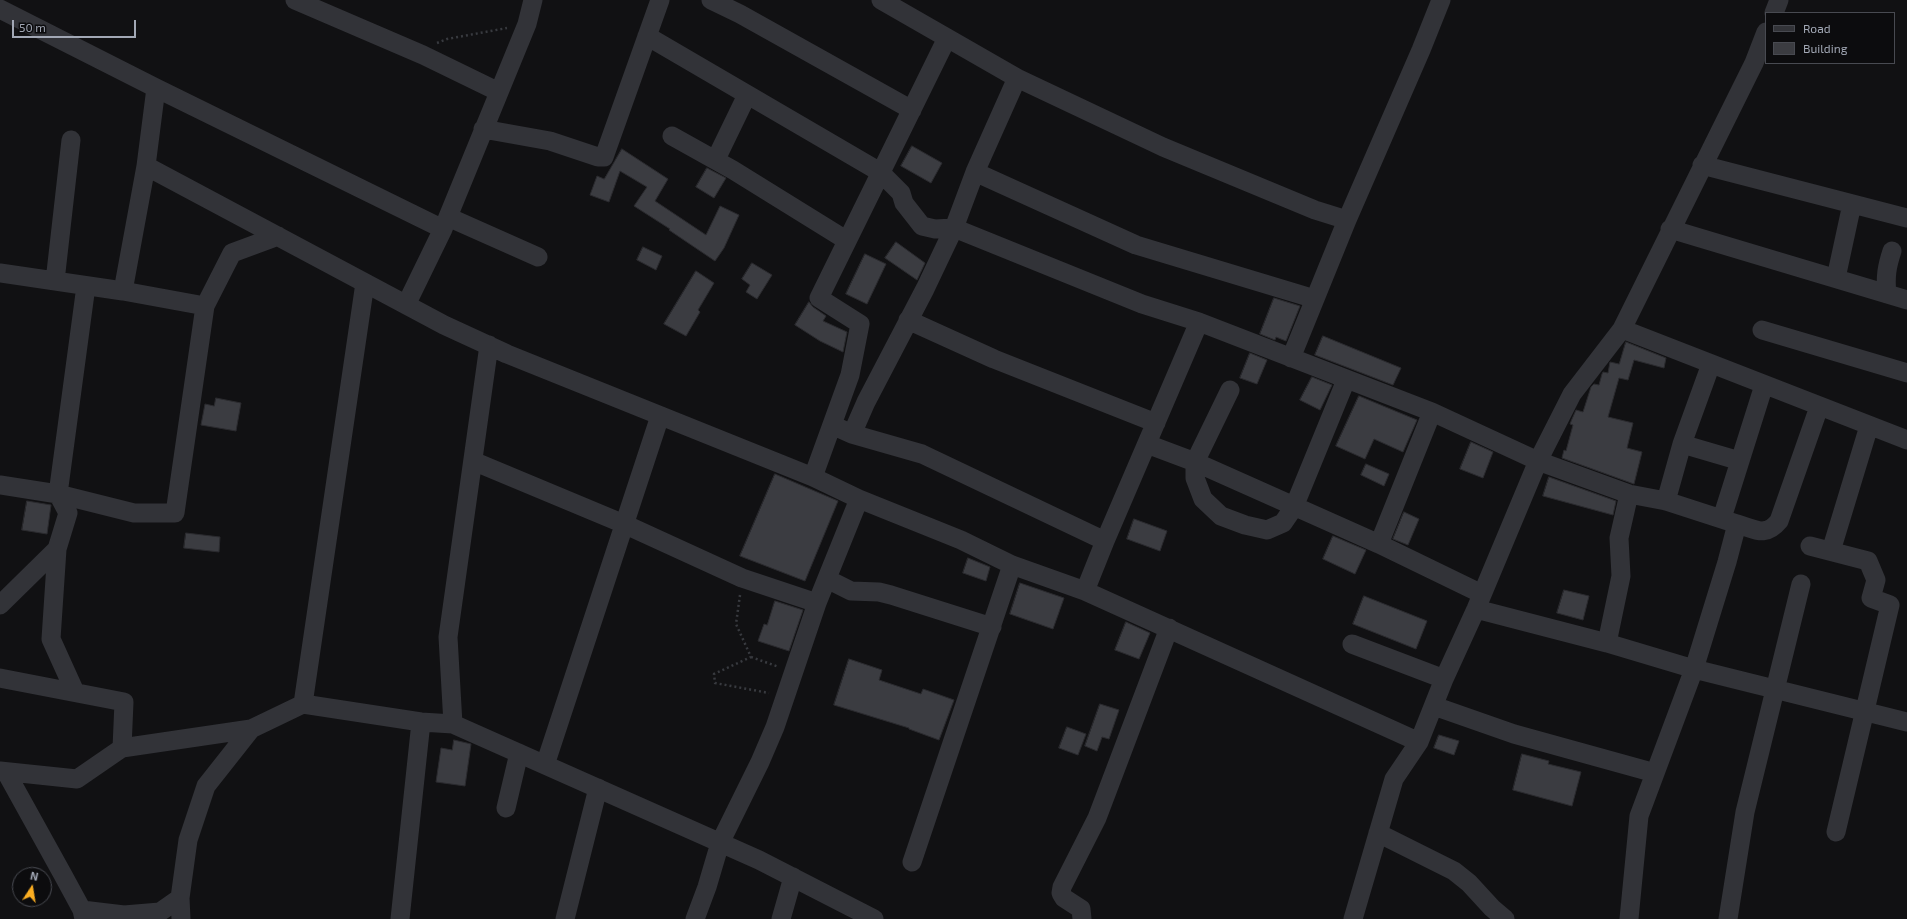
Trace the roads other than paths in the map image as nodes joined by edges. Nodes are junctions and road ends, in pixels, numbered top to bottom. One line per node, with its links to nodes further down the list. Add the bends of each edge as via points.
1 (295, 0): 15 (street, via 423,55)
2 (533, 0): 15 (street, via 527,24)
3 (660, 0): 11 (street)
4 (711, 0): 17 (street)
5 (881, 0): 12 (street)
6 (1779, 0): 9 (street)
7 (1434, 3): 28 (street, via 1421,50)
8 (0, 9): 14 (street)
9 (1774, 12)
10 (1765, 34): 22 (street, via 1754,62)
11 (647, 36): 16 (street); 18 (street, via 604,157 550,141)
12 (947, 38): 13 (street); 17 (street)
13 (1017, 78): 25 (street); 28 (street, via 1163,147 1315,210)
14 (156, 88): 23 (street); 29 (street)
15 (498, 92): 18 (street)
16 (747, 95): 21 (street); 24 (street)
17 (912, 110): 24 (street)
18 (483, 129): 29 (street)
19 (672, 136): 21 (street)
20 (71, 140): 38 (street)
21 (716, 159): 33 (street)
22 (1702, 165): 26 (street); 31 (street)
23 (146, 166): 32 (street); 41 (street)
24 (880, 172): 30 (street, via 901,193 904,203 922,226 936,229); 33 (street)
25 (975, 172): 30 (street); 43 (street, via 1136,245)
26 (1852, 204): 27 (street); 37 (street)
27 (1907, 218)
28 (1347, 220): 43 (street)
29 (445, 223): 35 (street); 45 (street)
30 (954, 228): 47 (street); 48 (street, via 1142,304)
31 (1670, 228): 37 (street, via 1785,265); 49 (street)
32 (278, 236): 39 (street); 46 (street, via 232,253)
33 (846, 240): 62 (street, via 819,298 860,324 850,375)
34 (1892, 250): 42 (street, via 1886,269)
35 (538, 257)
36 (0, 273): 38 (street)
37 (1836, 278): 42 (street)
38 (55, 281): 40 (street)
39 (365, 283): 45 (street); 102 (street)
40 (86, 286): 41 (street); 74 (street)
41 (123, 291): 46 (street)
42 (1887, 294): 44 (street)
43 (1315, 299): 52 (street)
44 (1907, 300)
45 (406, 305): 51 (street)
46 (205, 306): 74 (street, via 175,514 134,513)
47 (908, 320): 61 (street, via 994,359); 64 (street)
48 (1199, 322): 52 (street); 61 (street)
49 (1622, 329): 53 (street); 70 (street, via 1572,394)
50 (1762, 330): 54 (street)
51 (489, 345): 60 (street); 69 (street)
52 (1291, 358): 55 (street)
53 (1711, 364): 56 (street); 67 (street)
54 (1907, 373)
55 (1346, 380): 59 (street); 78 (street)
56 (1764, 385): 58 (street); 68 (street)
57 (1230, 390): 71 (street)
58 (1819, 407): 63 (street); 79 (street, via 1779,521 1772,530 1764,532)
59 (1432, 412): 70 (street); 82 (street)
60 (660, 416): 72 (street); 80 (street)
61 (1156, 423): 66 (street)
62 (832, 425): 64 (street); 72 (street)
63 (1869, 426): 65 (street); 85 (street)
64 (852, 434): 81 (street, via 922,454)
65 (1907, 440)
66 (1147, 444): 71 (street); 81 (street)
67 (1682, 444): 68 (street); 77 (street)
68 (1740, 460): 79 (street)
69 (473, 461): 80 (street); 107 (street, via 448,637)
70 (1538, 461): 75 (street); 90 (street)
71 (1195, 462): 78 (street); 78 (street, via 1196,478 1203,499 1221,516 1267,530 1283,523)
72 (813, 477): 76 (street)
73 (0, 485): 74 (street)
74 (58, 494): 84 (street, via 68,513)
75 (1629, 494): 77 (street); 95 (street, via 1619,538 1621,576)
76 (859, 498): 86 (street, via 961,540); 87 (street)
77 (1666, 501): 79 (street)
78 (1294, 507): 82 (street)
79 (1730, 521): 97 (street, via 1727,562)
80 (624, 524): 91 (street, via 742,578); 112 (street)
81 (1105, 541): 89 (street)
82 (1379, 544): 90 (street)
83 (1810, 546): 85 (street)
84 (57, 549): 92 (street); 101 (street, via 50,639)
85 (1830, 551): 104 (street, via 1868,561 1876,580 1871,598 1890,605)
86 (1012, 565): 89 (street); 93 (street)
87 (827, 579): 91 (street); 93 (street, via 851,591 891,594)
88 (1801, 584): 100 (street)
89 (1085, 591): 94 (street)
90 (1479, 602): 95 (street); 99 (street)
91 (817, 603): 119 (street, via 775,727)
92 (0, 605)
93 (992, 627): 120 (street)
94 (1169, 628): 109 (street); 131 (street, via 1097,818 1062,887 1061,893 1064,898 1081,909)
95 (1607, 642): 97 (street)
96 (1352, 644): 99 (street)
97 (1694, 669): 100 (street); 114 (street)
98 (0, 678): 101 (street)
99 (1444, 679): 103 (street)
100 (1776, 689): 104 (street); 124 (street, via 1745,812)
101 (75, 692): 110 (street, via 124,702)
102 (303, 704): 105 (street); 108 (street)
103 (1434, 706): 109 (street); 114 (street, via 1514,734)
104 (1865, 712): 106 (street); 117 (street)
105 (421, 722): 107 (street); 126 (street)
106 (1907, 722)
107 (453, 724): 111 (street)
108 (252, 729): 110 (street); 122 (street, via 206,786 188,840)
109 (1419, 742): 118 (street, via 1394,779)
110 (122, 748): 113 (street, via 77,779)
111 (519, 753): 112 (street); 116 (street)
112 (545, 765): 115 (street)
113 (3, 771): 123 (street)
114 (1655, 773): 134 (street, via 1638,816)
115 (598, 788): 119 (street); 127 (street)
116 (506, 808)
117 (1836, 832)
118 (1378, 833): 132 (street); 133 (street, via 1454,871)
119 (720, 842): 121 (street); 128 (street)
120 (912, 862)
121 (793, 877): 129 (street); 130 (street)
122 (180, 898): 123 (street, via 160,912); 125 (street)
123 (83, 915)
124 (1734, 918)
125 (181, 919)
126 (400, 919)
127 (565, 919)
128 (695, 919)
129 (781, 919)
130 (874, 919)
131 (1082, 919)
132 (1353, 919)
133 (1505, 919)
134 (1629, 919)

